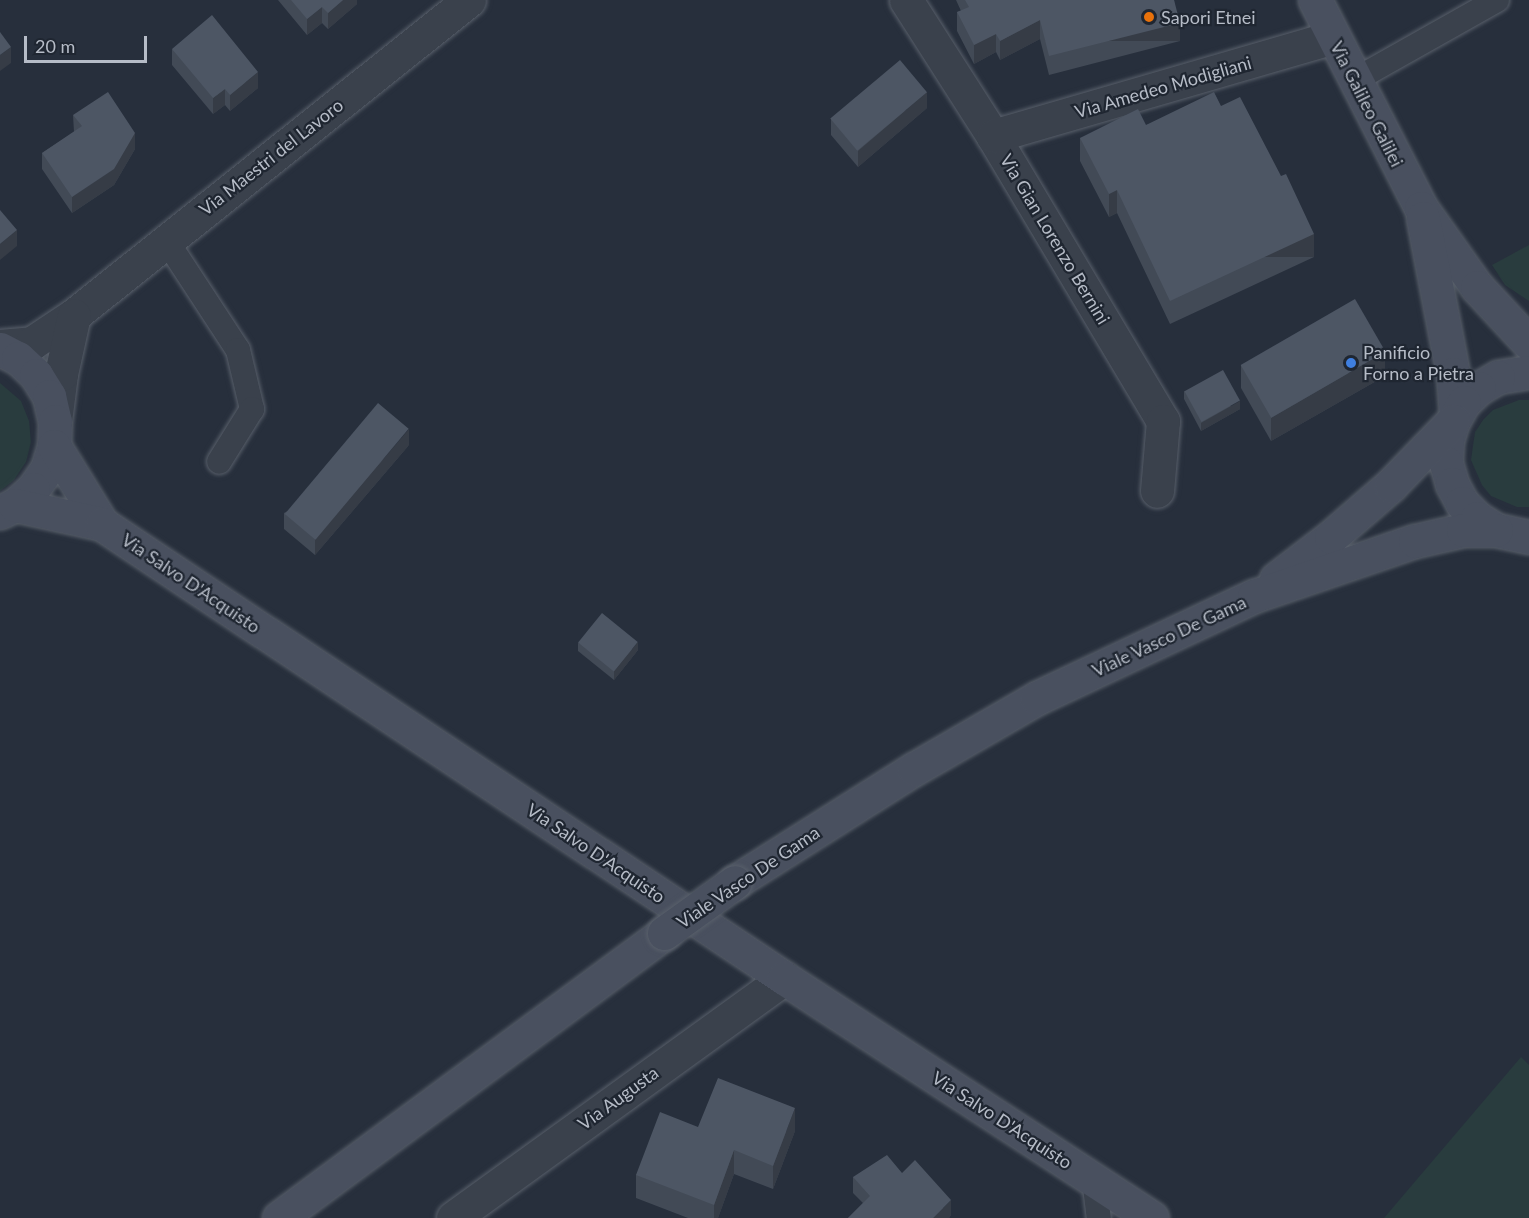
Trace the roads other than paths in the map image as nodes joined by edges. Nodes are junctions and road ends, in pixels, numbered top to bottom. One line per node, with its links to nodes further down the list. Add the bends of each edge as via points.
1 (469, 0): 9 (street, Via Maestri del Lavoro)
2 (906, 0): 7 (street, Via Gian Lorenzo Bernini)
3 (1315, 0): 5 (main road, Via Galileo Galilei)
4 (1497, 0): 6 (lane)
5 (1333, 37): 6 (main road, Via Galileo Galilei); 7 (street, Via Amedeo Modigliani)
6 (1355, 80): 8 (main road, Via Galileo Galilei)
7 (993, 136): 17 (street, Via Gian Lorenzo Bernini, via 1163,421)
8 (1421, 208): 11 (main road, via 1477,287); 14 (main road, via 1453,374)
9 (166, 240): 10 (street, Via Maestri del Lavoro); 16 (lane, via 238,350 252,409)
10 (74, 315): 12 (street, Via Maestri del Lavoro, via 32,343); 15 (street)
11 (1529, 343)
12 (0, 347): 15 (main road, via 36,375 49,396)
13 (1529, 372): 14 (main road, via 1498,377 1479,388)
14 (1454, 418): 20 (main road, via 1446,452 1452,484 1462,503); 22 (main road, via 1391,484 1331,537)
15 (54, 433): 18 (main road, via 46,469 33,489); 19 (main road)
16 (219, 462)
17 (1157, 491)
18 (7, 508): 19 (main road)
19 (102, 524): 23 (main road, Via Salvo D'Acquisto)
20 (1496, 530): 21 (main road); 22 (main road, via 1463,530 1415,541)
21 (1529, 537)
22 (1254, 596): 25 (main road, Viale Vasco De Gama, bridge, via 1037,698 914,768 735,882)
23 (784, 978): 24 (main road, Via Salvo D'Acquisto); 26 (street, Via Augusta)
24 (1094, 1179): 27 (lane); 28 (main road, Via Salvo D'Acquisto)
25 (279, 1218)
26 (453, 1218)
27 (1099, 1218)
28 (1152, 1218)

